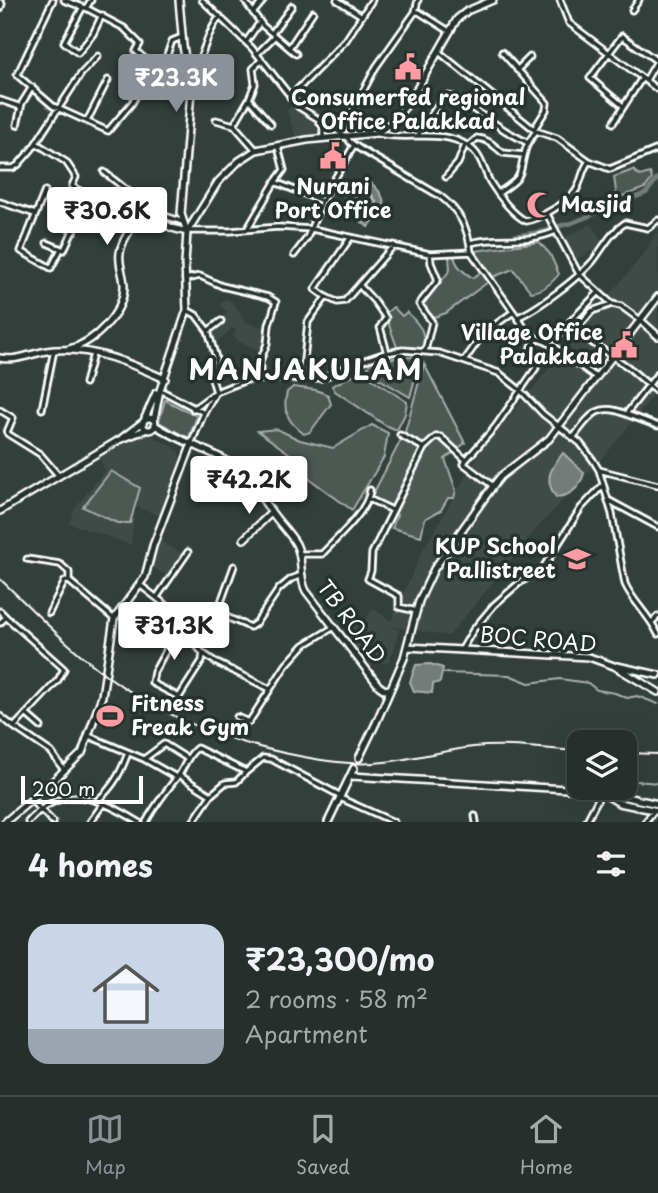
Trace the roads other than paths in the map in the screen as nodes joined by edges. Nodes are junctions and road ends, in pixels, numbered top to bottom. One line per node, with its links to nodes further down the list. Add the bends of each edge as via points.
1 (53, 0): 47 (street, via 17,75)
2 (64, 0): 16 (street)
3 (91, 0): 16 (street)
4 (179, 0): 28 (main road)
5 (202, 0): 23 (street)
6 (244, 0): 21 (street)
7 (264, 0): 21 (street)
8 (337, 0): 24 (street)
9 (372, 0): 24 (street)
10 (418, 0): 20 (street)
11 (493, 0): 26 (main road, via 467,11)
12 (560, 0): 35 (street, via 569,23)
13 (639, 0): 18 (street)
14 (0, 2): 17 (street)
15 (292, 6): 27 (street)
16 (85, 8): 22 (street); 22 (street, via 64,42 78,53)
17 (0, 9)
18 (632, 10)
19 (313, 12): 29 (street)
20 (415, 12): 26 (street); 63 (street, via 376,67)
21 (253, 13): 25 (street)
22 (102, 15): 41 (street, via 124,28 140,44 136,51)
23 (220, 16): 30 (street); 44 (street)
24 (362, 16): 49 (street, via 346,40)
25 (260, 22): 27 (street); 30 (street)
26 (449, 32): 33 (main road)
27 (273, 35): 31 (street); 36 (street)
28 (182, 37): 42 (street, via 172,41); 44 (main road)
29 (294, 41): 31 (street); 32 (street)
30 (246, 42): 36 (street)
31 (282, 43): 32 (street)
32 (289, 48): 37 (street)
33 (438, 52): 62 (street); 64 (main road, via 410,101)
34 (502, 52): 43 (street)
35 (608, 52): 45 (street); 45 (street, via 622,36 642,48 657,62); 52 (street, via 590,78)
36 (257, 54): 40 (street)
37 (296, 54)
38 (98, 56): 54 (street)
39 (530, 57): 43 (street)
40 (261, 60): 49 (street); 50 (street, via 253,69 255,83)
41 (153, 66): 42 (street); 57 (street, via 111,129)
42 (162, 69): 44 (street)
43 (517, 70): 62 (street, via 547,103)
44 (189, 78): 93 (main road, via 182,184)
45 (644, 79): 48 (street); 52 (street)
46 (108, 80): 57 (street)
47 (32, 87): 53 (street); 54 (street)
48 (658, 90)
49 (290, 97): 56 (street)
50 (248, 99): 59 (street); 61 (street)
51 (0, 100): 53 (street)
52 (623, 106): 58 (street)
53 (21, 107): 60 (street)
54 (58, 109): 57 (street); 68 (street)
55 (216, 120): 61 (street)
56 (318, 120): 63 (street); 67 (street)
57 (87, 121)
58 (613, 123)
59 (271, 124)
60 (17, 125)
61 (234, 125): 74 (street)
62 (535, 130): 69 (street); 76 (street, via 568,144)
63 (341, 133): 66 (street)
64 (377, 133): 65 (street); 66 (main road)
65 (418, 135): 69 (street, via 447,96); 72 (street)
66 (347, 137): 67 (main road); 71 (street)
67 (323, 138): 70 (main road)
68 (36, 143): 77 (street, via 18,165); 81 (street, via 66,162 76,177 72,186)
69 (528, 143): 75 (street)
70 (277, 145): 74 (main road); 80 (street, via 284,170)
71 (354, 145): 86 (street); 100 (street, via 452,205 465,224)
72 (467, 145): 75 (street, via 484,138 503,153); 79 (street); 83 (street, via 482,161)
73 (658, 149): 76 (street, via 610,169)
74 (256, 150): 93 (main road, via 228,171)
75 (524, 155): 83 (street, via 522,172)
76 (589, 161): 90 (street, via 576,192)
77 (0, 167)
78 (104, 172): 84 (street, via 128,191)
79 (446, 177)
80 (275, 182): 86 (street); 94 (street)
81 (79, 190): 85 (street); 88 (street)
82 (44, 191): 89 (street)
83 (499, 193): 90 (street, via 518,218 526,221)
84 (124, 198): 85 (street, via 113,215); 93 (street)
85 (94, 200): 96 (street)
86 (322, 201): 95 (street)
87 (0, 202): 89 (street)
88 (70, 204)
89 (35, 214): 102 (street, via 21,251 51,268)
90 (547, 214): 97 (street)
91 (658, 220): 106 (street, via 648,228 625,223)
92 (53, 221): 96 (street)
93 (186, 226): 94 (street); 107 (main road); 124 (main road, via 172,228 142,215 120,251 124,287 116,310 95,335)
94 (248, 228): 95 (street)
95 (312, 229): 98 (street); 105 (street)
96 (74, 231): 102 (street)
97 (556, 231): 100 (street, via 515,241); 106 (street)
98 (351, 237): 101 (street); 110 (street, via 315,289)
99 (47, 243): 102 (street)
100 (470, 243): 103 (street)
101 (394, 245): 104 (street); 108 (street)
102 (61, 249)
103 (471, 252): 104 (street); 114 (street)
104 (430, 254): 126 (street, via 439,279 419,304 432,322)
105 (294, 255)
106 (579, 274): 109 (street); 115 (street)
107 (186, 279): 113 (main road); 134 (main road, via 181,321); 135 (street, via 200,276 276,302 260,361)
108 (359, 285): 110 (street, via 342,302); 128 (street, via 386,318 380,327)
109 (598, 292): 112 (street); 118 (street, via 567,325)
110 (326, 297): 136 (street, via 307,322)
111 (658, 297): 116 (main road)
112 (612, 304): 116 (street); 120 (street, via 592,311)
113 (187, 310): 119 (street, via 197,315); 134 (main road)
114 (513, 312): 115 (street); 131 (street, via 483,334)
115 (518, 317): 122 (street)
116 (640, 320): 121 (main road); 129 (main road)
117 (221, 321): 119 (street)
118 (568, 330): 120 (street); 123 (street)
119 (208, 331): 141 (street, via 216,358 212,379)
120 (575, 331): 129 (street)
121 (658, 336)
122 (537, 338): 123 (street); 140 (street, via 526,358 537,365)
123 (547, 342): 133 (street)
124 (69, 349): 125 (main road); 127 (main road)
125 (54, 350): 130 (main road, via 12,360); 143 (street)
126 (425, 351): 128 (street); 131 (street)
127 (93, 352): 134 (main road); 137 (street)
128 (387, 353): 136 (street, via 322,378)
129 (612, 355): 133 (main road); 138 (street)
130 (0, 358)
131 (464, 361): 140 (street, via 499,373)
132 (658, 373): 138 (street)
133 (596, 377): 150 (main road)
134 (163, 378): 139 (main road); 148 (main road)
135 (260, 379): 136 (street); 141 (street)
136 (302, 379)
137 (85, 383)
138 (649, 384): 142 (street); 147 (street)
139 (160, 390): 144 (street); 149 (main road)
140 (520, 390): 150 (street); 157 (street)
141 (216, 392): 144 (street); 146 (street)
142 (658, 393)
143 (42, 409)
144 (193, 409): 146 (street)
145 (0, 410): 159 (street, via 13,418 8,434 40,454)
146 (204, 413): 155 (street)
147 (626, 414): 151 (street); 153 (street, via 602,409)
148 (144, 420): 149 (main road); 149 (main road); 154 (main road)
149 (151, 426): 154 (main road); 155 (main road)
150 (559, 426): 153 (street); 160 (main road)
151 (658, 426)
152 (400, 435): 156 (street)
153 (573, 438): 158 (street)
154 (119, 440): 159 (main road)
155 (191, 446): 168 (main road, via 240,470); 177 (main road)
156 (424, 448): 157 (street, via 441,437); 166 (street)
157 (466, 460): 160 (street, via 464,464)
158 (599, 470): 161 (street); 162 (street)
159 (60, 476): 167 (main road)
160 (493, 486): 180 (main road, via 434,569)
161 (603, 486): 165 (street); 193 (street, via 580,508 543,568 494,605)
162 (658, 486)
163 (370, 490): 164 (street)
164 (369, 499): 166 (street); 172 (street, via 322,554)
165 (608, 500): 169 (street); 187 (street, via 625,584)
166 (393, 510): 180 (street, via 372,553 368,579 399,596 399,607)
167 (0, 511)
168 (271, 513): 170 (main road); 172 (main road)
169 (658, 527)
170 (244, 539)
171 (188, 552): 178 (street)
172 (301, 554): 175 (main road, TB ROAD)
173 (27, 559): 176 (street, via 60,564 69,572)
174 (234, 566): 182 (street)
175 (302, 575): 182 (street, via 279,590 252,626); 189 (main road, TB ROAD, via 305,589)
176 (69, 581): 181 (street); 186 (street)
177 (140, 585): 178 (street); 186 (main road)
178 (157, 597): 185 (street)
179 (0, 611): 184 (street)
180 (417, 611): 192 (main road)
181 (49, 613)
182 (217, 613): 185 (street)
183 (658, 616): 187 (street)
184 (6, 617): 188 (street); 200 (street, via 64,669)
185 (188, 618): 191 (street)
186 (114, 619): 205 (main road, via 102,696)
187 (652, 622): 190 (street)
188 (0, 623)
189 (334, 627): 197 (street, via 304,645); 198 (main road, TB ROAD, via 379,686)
190 (658, 634)
191 (191, 636): 194 (street); 194 (street, via 175,634 152,682 179,697)
192 (407, 648): 193 (main road, BOC ROAD); 198 (main road)
193 (462, 649): 195 (main road, BOC ROAD, via 589,657)
194 (203, 653): 197 (street)
195 (614, 666): 196 (main road); 199 (main road, BOC ROAD)
196 (658, 675)
197 (270, 689): 202 (street, via 249,722)
198 (389, 689): 207 (main road)
199 (658, 692)
200 (26, 714): 203 (street); 204 (street)
201 (0, 716): 203 (street)
202 (237, 717)
203 (14, 727): 211 (street, via 51,752)
204 (41, 727)
205 (89, 736): 206 (street); 211 (main road, via 82,752)
206 (129, 752): 208 (street); 219 (street, via 114,784)
207 (359, 758)
208 (144, 759): 209 (street, via 164,744); 213 (street)
209 (188, 759): 212 (street, via 197,748); 213 (street)
210 (354, 768): 214 (main road)
211 (65, 770): 222 (main road)
212 (246, 772): 216 (street); 217 (street, via 263,758 271,760)
213 (178, 776): 216 (street); 232 (street)
214 (351, 776): 215 (main road); 217 (main road)
215 (567, 789)
216 (211, 795): 233 (street)
217 (340, 797): 234 (main road); 235 (street)
218 (637, 799): 224 (main road)
219 (98, 800): 223 (street); 225 (street, via 71,796)
220 (598, 800): 236 (street)
221 (614, 800): 226 (main road)
222 (32, 801): 225 (street); 227 (main road)
223 (104, 804): 230 (street); 231 (street)
224 (657, 804)
225 (40, 811): 228 (street); 229 (street)
226 (656, 811): 237 (street)
227 (5, 822)
228 (28, 822)
229 (53, 822)
230 (90, 822)
231 (139, 822)
232 (145, 822)
233 (193, 822)
234 (328, 822)
235 (394, 822)
236 (586, 822)
237 (645, 822)

